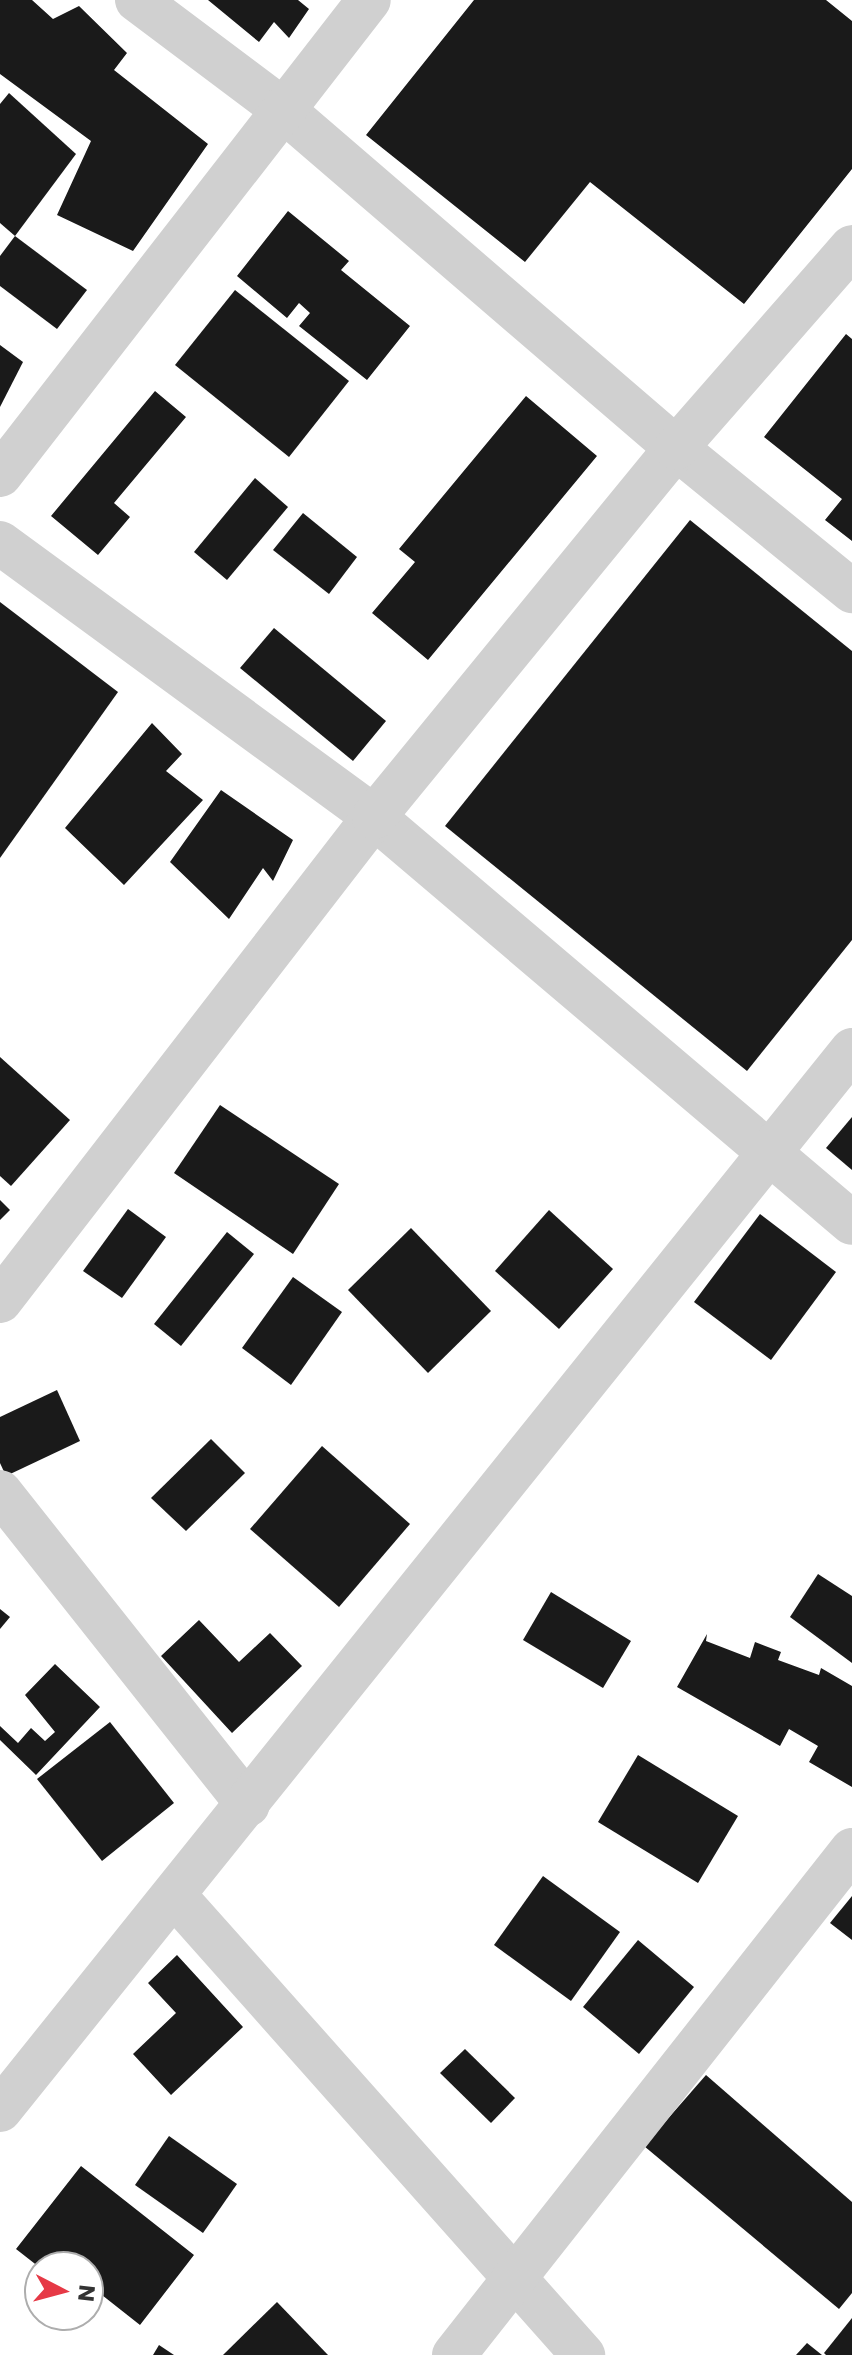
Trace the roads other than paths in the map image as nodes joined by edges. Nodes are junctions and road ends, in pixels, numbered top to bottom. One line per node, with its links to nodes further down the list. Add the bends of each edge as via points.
1 (137, 0): 3 (street)
2 (369, 0): 3 (street)
3 (282, 109): 5 (street); 6 (street)
4 (852, 247): 5 (street)
5 (676, 448): 8 (street); 9 (street)
6 (0, 475)
7 (0, 543): 9 (street)
8 (852, 591)
9 (374, 817): 11 (street); 13 (street)
10 (852, 1050): 11 (street)
11 (768, 1155): 12 (street); 15 (street)
12 (852, 1223)
13 (0, 1301)
14 (0, 1492): 15 (street)
15 (248, 1805): 17 (street)
16 (852, 1850): 19 (street)
17 (174, 1895): 18 (street); 19 (street)
18 (0, 2110)
19 (515, 2278): 20 (street); 21 (street)
20 (454, 2355)
21 (583, 2355)

